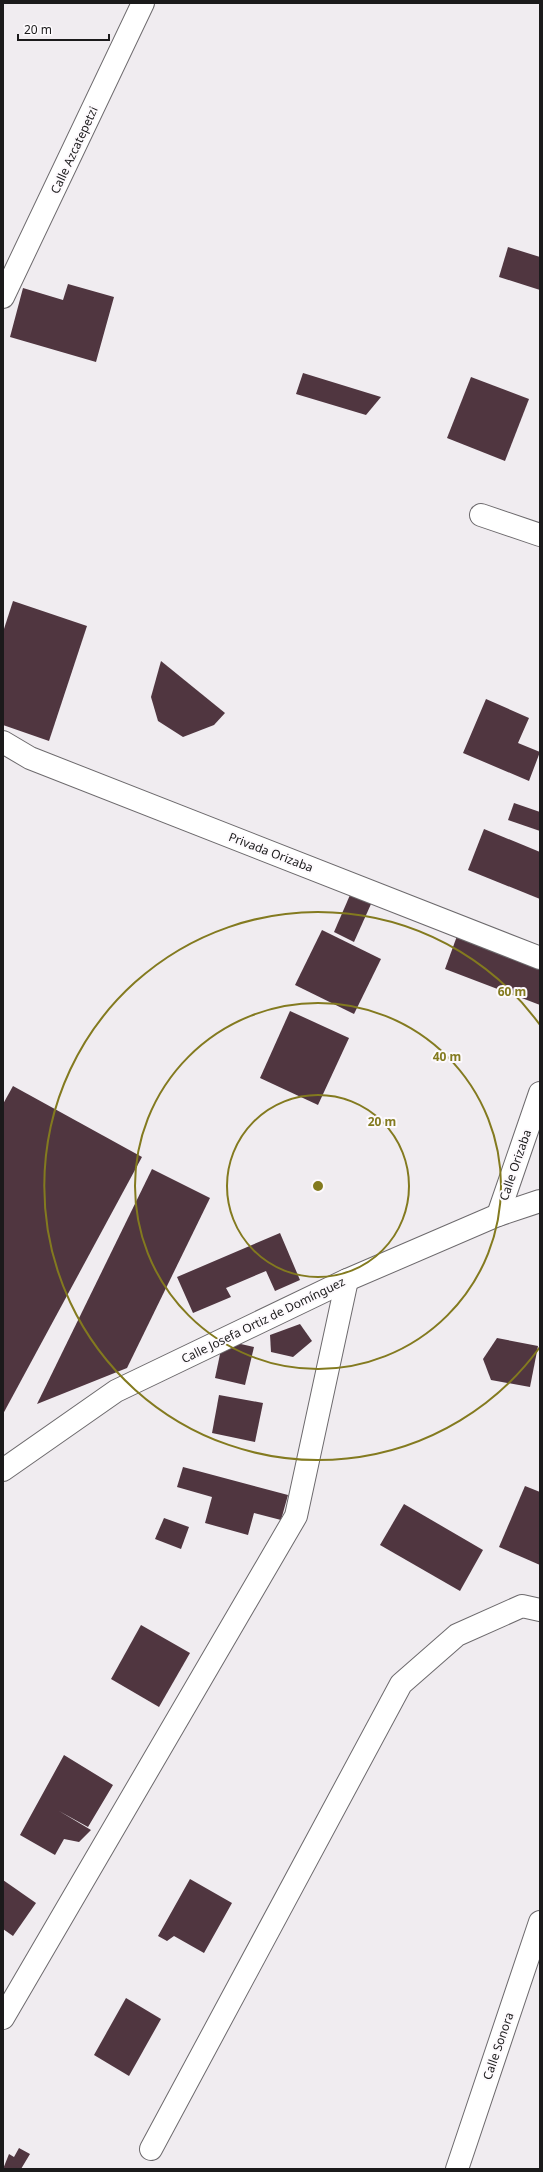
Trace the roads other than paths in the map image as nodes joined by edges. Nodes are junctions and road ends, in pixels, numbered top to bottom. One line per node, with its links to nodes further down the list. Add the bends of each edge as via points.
1 (143, 3): 2 (street, Calle Azcatepetzi)
2 (6, 284)
3 (481, 515): 4 (street)
4 (540, 535)
5 (3, 742): 6 (street, Privada Orizaba, via 30,758)
6 (540, 958)
7 (540, 1093): 9 (street, Calle Orizaba)
8 (540, 1201): 9 (street, Calle Josefa Ortiz de Domínguez)
9 (498, 1215): 10 (street, Calle Josefa Ortiz de Domínguez)
10 (347, 1280): 11 (street, Calle Josefa Ortiz de Domínguez, via 116,1391); 14 (street, via 296,1516)
11 (3, 1470)
12 (540, 1610): 15 (street, via 522,1606 457,1635 401,1684)
13 (540, 1922): 16 (street, Calle Sonora)
14 (3, 2018)
15 (151, 2149)
16 (457, 2169)

